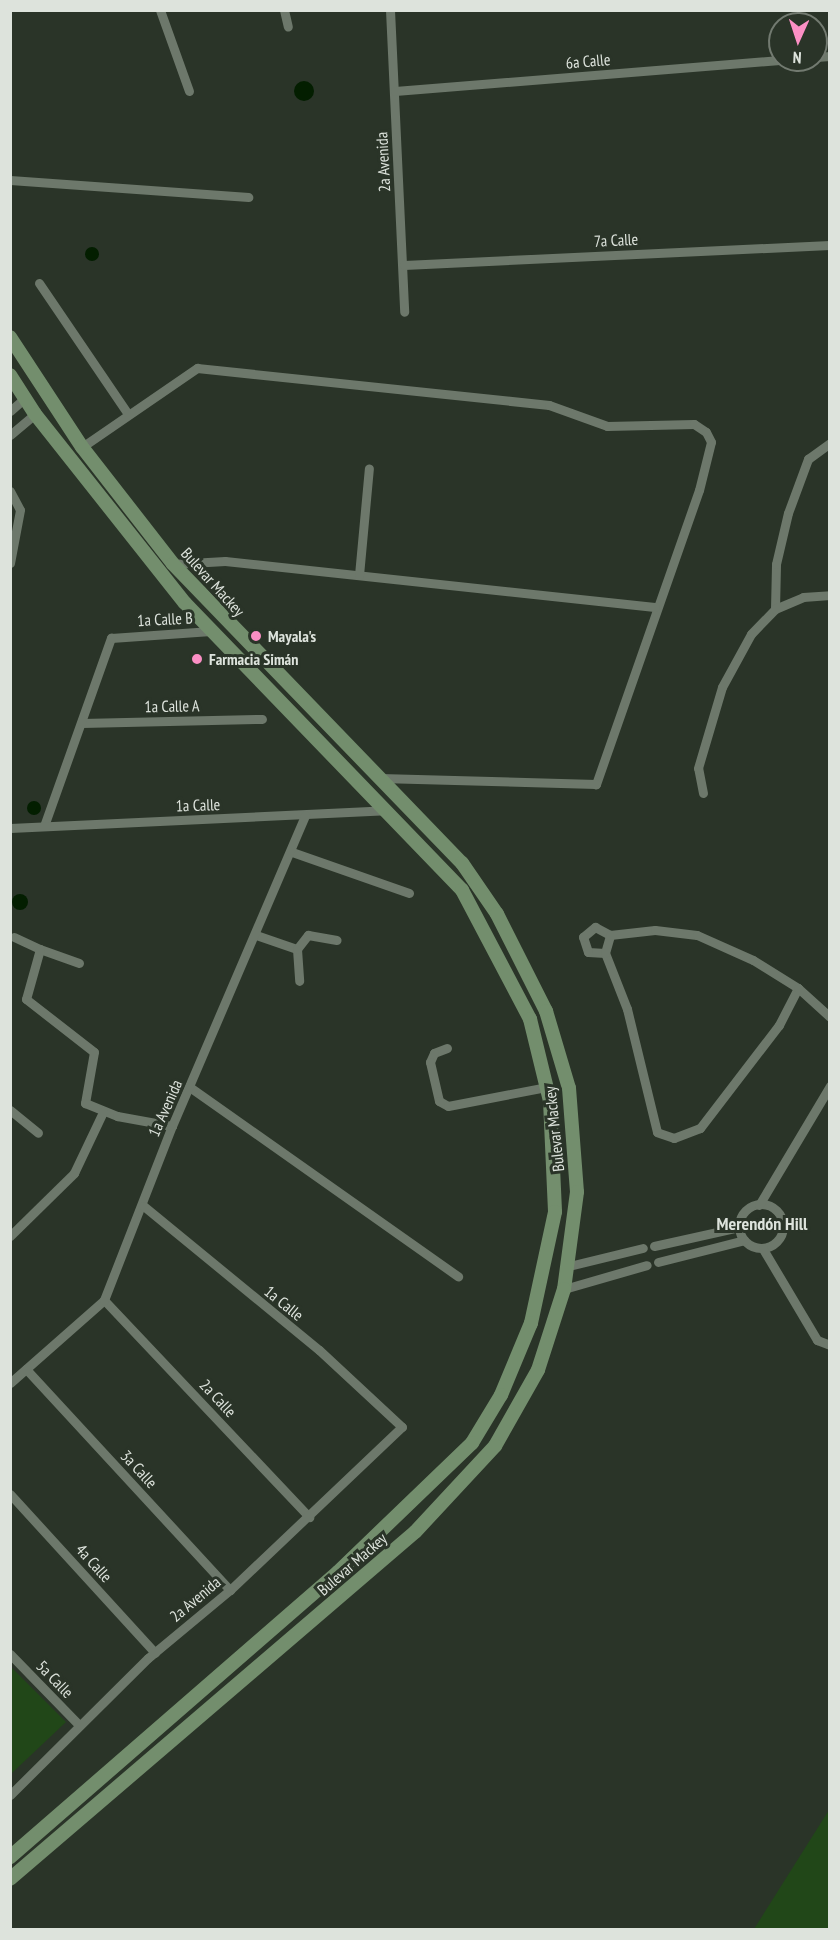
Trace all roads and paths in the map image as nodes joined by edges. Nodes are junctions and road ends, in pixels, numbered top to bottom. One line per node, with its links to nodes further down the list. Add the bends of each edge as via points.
1 (160, 10): 6 (street)
2 (284, 10): 4 (street)
3 (390, 10): 7 (street, 2a Avenida)
4 (288, 27)
5 (768, 61): 7 (street, 6a Calle)
6 (189, 91)
7 (395, 91): 11 (street, 2a Avenida)
8 (10, 180): 9 (street)
9 (248, 197)
10 (830, 245): 11 (street, 7a Calle)
11 (404, 265): 13 (street, 2a Avenida)
12 (39, 283): 19 (street)
13 (404, 312)
14 (10, 337): 22 (main road, Bulevar Mackey)
15 (10, 375): 16 (main road, Bulevar Mackey)
16 (24, 399): 17 (street); 18 (main road, Bulevar Mackey)
17 (10, 411)
18 (35, 414): 20 (street); 31 (main road, Bulevar Mackey)
19 (128, 414): 22 (street); 29 (street, via 197,368 549,405 616,427 694,424 711,442 708,460)
20 (10, 435)
21 (830, 443): 30 (street, via 808,459 788,513 776,564)
22 (82, 447): 26 (main road, Bulevar Mackey)
23 (369, 468): 27 (street)
24 (10, 491): 25 (street, via 20,510)
25 (10, 563)
26 (173, 564): 27 (street, via 225,561); 34 (main road, Bulevar Mackey)
27 (359, 575): 29 (street)
28 (830, 595): 30 (street, via 803,597)
29 (655, 607): 34 (street, via 596,784)
30 (775, 609): 35 (street, via 751,634 722,687 698,768)
31 (212, 631): 33 (street, 1a Calle B, via 121,636 105,647); 36 (main road, Bulevar Mackey)
32 (262, 719): 33 (street, 1a Calle A)
33 (82, 723): 38 (street)
34 (374, 778): 71 (main road, Bulevar Mackey, via 462,863 497,914 546,1011 570,1100 577,1192)
35 (704, 794)
36 (386, 810): 37 (street, 1a Calle); 55 (main road, Bulevar Mackey, via 462,890 530,1019)
37 (305, 815): 38 (street, 1a Calle); 40 (street, 1a Avenida)
38 (44, 826): 39 (street, 1a Calle)
39 (10, 828)
40 (292, 852): 41 (street); 43 (street, 1a Avenida)
41 (409, 892)
42 (610, 935): 48 (street); 48 (street, via 595,927 583,937 588,952); 51 (street, via 625,930 697,934)
43 (256, 936): 47 (street); 56 (street, 1a Avenida)
44 (14, 937): 46 (street)
45 (337, 940): 47 (street, via 308,935)
46 (40, 949): 49 (street); 58 (street, via 26,999 94,1052 83,1096 85,1103)
47 (297, 949): 50 (street)
48 (605, 952): 51 (street, via 627,1009 651,1120 665,1137 700,1128 779,1025)
49 (79, 963)
50 (299, 981)
51 (798, 988): 52 (street)
52 (830, 1017)
53 (447, 1048): 55 (street, via 434,1053 430,1062 439,1101 448,1106)
54 (830, 1086): 61 (street)
55 (547, 1087): 73 (main road, Bulevar Mackey, via 555,1212)
56 (191, 1088): 59 (street, 1a Avenida); 72 (street)
57 (11, 1110): 60 (street)
58 (103, 1112): 59 (street); 64 (street, via 74,1173)
59 (172, 1126): 62 (street, 1a Avenida)
60 (38, 1133)
61 (759, 1204): 63 (street, via 743,1213); 68 (street, via 776,1210 783,1223 776,1243)
62 (144, 1206): 75 (street, 1a Avenida); 79 (street, 1a Calle, via 319,1350)
63 (739, 1227): 65 (street); 66 (street)
64 (10, 1236)
65 (744, 1240): 68 (street); 69 (street)
66 (654, 1246)
67 (643, 1248): 71 (street)
68 (763, 1248): 76 (street, via 817,1340)
69 (658, 1262)
70 (647, 1265): 74 (street)
71 (569, 1266): 73 (main road); 74 (main road, Bulevar Mackey)
72 (458, 1276)
73 (546, 1278): 74 (main road, via 552,1287); 87 (main road, Bulevar Mackey, via 520,1354 490,1419 441,1478)
74 (564, 1289): 88 (main road, Bulevar Mackey, via 538,1370 495,1446 423,1523)
75 (104, 1300): 77 (street, 1a Avenida); 81 (street, 2a Calle)
76 (830, 1345)
77 (26, 1369): 78 (street, 1a Avenida); 82 (street, 3a Calle)
78 (10, 1383)
79 (402, 1427): 81 (street, 2a Avenida)
80 (10, 1494): 83 (street, 4a Calle)
81 (309, 1517): 82 (street, 2a Avenida)
82 (230, 1590): 83 (street, 2a Avenida)
83 (155, 1653): 85 (street, 2a Avenida)
84 (10, 1654): 85 (street, 5a Calle)
85 (78, 1724): 86 (street, 2a Avenida)
86 (10, 1795)
87 (10, 1857)
88 (10, 1879)

